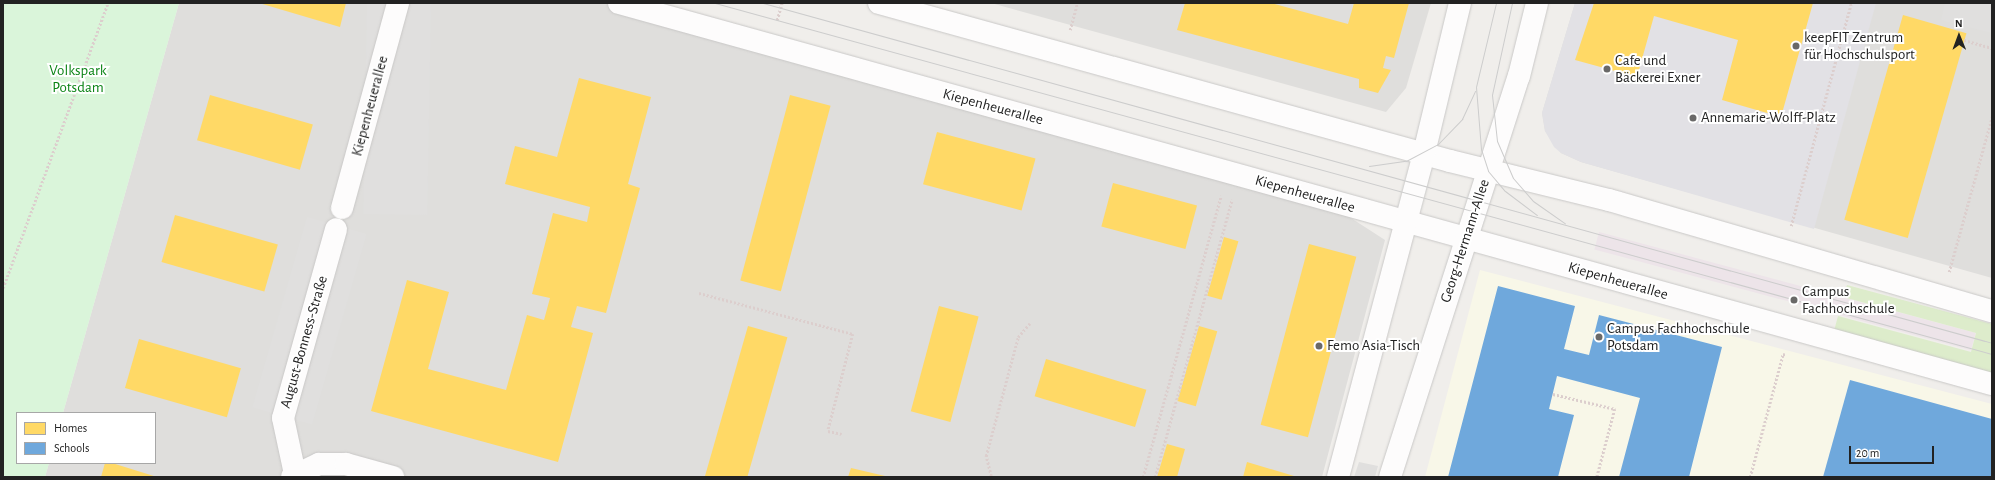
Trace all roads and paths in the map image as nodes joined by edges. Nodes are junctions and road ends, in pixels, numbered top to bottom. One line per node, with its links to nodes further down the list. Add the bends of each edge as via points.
1 (108, 3): 17 (path)
2 (398, 3): 13 (street, Kiepenheuerallee)
3 (619, 3): 12 (street, Kiepenheuerallee)
4 (880, 3): 10 (street)
5 (1460, 3): 10 (street)
6 (1537, 3): 11 (street, Georg-Hermann-Allee, via 1519,76)
7 (1964, 40): 8 (path)
8 (1992, 48)
9 (1992, 117): 19 (path)
10 (1424, 154): 11 (street); 14 (street)
11 (1488, 171): 16 (street, Georg-Hermann-Allee); 19 (street, via 1616,202)
12 (1233, 174): 14 (street, Kiepenheuerallee); 28 (path); 29 (path)
13 (342, 208)
14 (1405, 222): 16 (street, Kiepenheuerallee); 30 (street)
15 (336, 229): 25 (street, August-Bonness-Straße, via 283,418)
16 (1466, 239): 22 (street, Kiepenheuerallee); 31 (street, Georg-Hermann-Allee)
17 (3, 288)
18 (699, 293): 24 (path, via 854,334 828,431)
19 (1942, 297): 20 (street)
20 (1992, 311)
21 (1030, 323): 26 (path, via 1018,337 986,456)
22 (1992, 384)
23 (1553, 394): 32 (path, via 1615,409)
24 (842, 434)
25 (294, 475): 27 (street, via 319,464 346,464)
26 (991, 476)
27 (393, 477)
28 (1143, 477)
29 (1155, 477)
30 (1338, 477)
31 (1390, 477)
32 (1598, 477)

